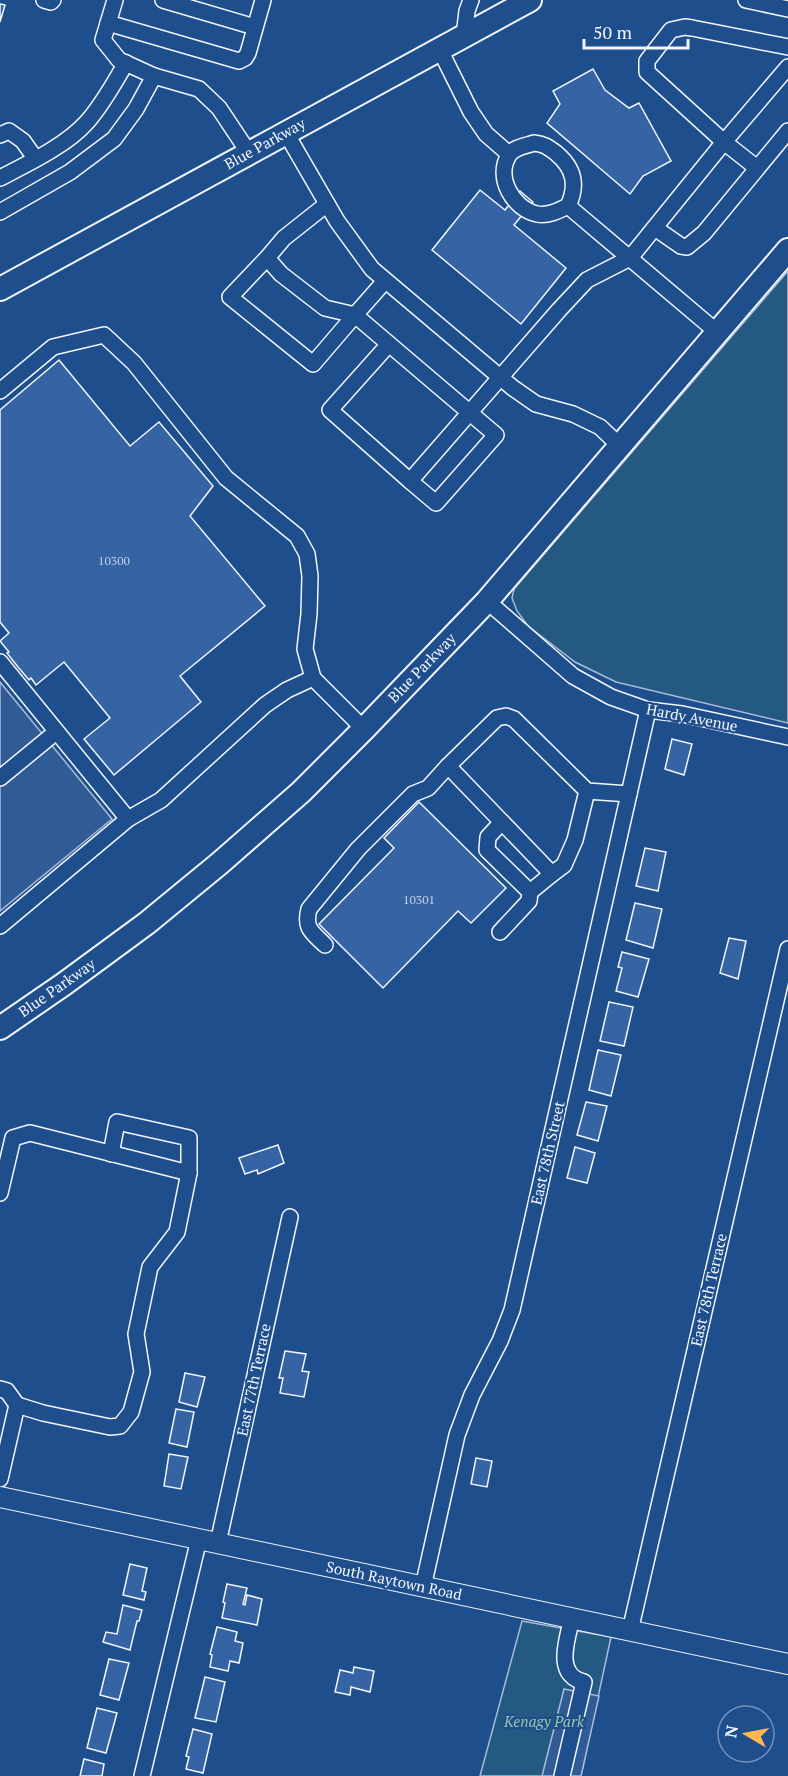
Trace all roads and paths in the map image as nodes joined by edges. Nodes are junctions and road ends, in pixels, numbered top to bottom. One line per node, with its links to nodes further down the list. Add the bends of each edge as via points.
1 (44, 0): 2 (street)
2 (53, 0)
3 (115, 0): 10 (street)
4 (164, 0): 11 (street)
5 (263, 0): 11 (street)
6 (471, 0): 12 (street)
7 (530, 0): 12 (highway, Blue Parkway)
8 (746, 0): 9 (street)
9 (787, 7)
10 (108, 23): 11 (street, via 239,61 248,53); 15 (street, via 104,40)
11 (255, 27)
12 (464, 36): 14 (highway, Blue Parkway)
13 (788, 47): 21 (street, via 685,27 671,30 647,61 647,72)
14 (440, 50): 19 (highway, Blue Parkway); 23 (street, via 471,112 486,134)
15 (126, 63): 17 (street); 24 (street, via 87,123 68,140)
16 (788, 67): 21 (street)
17 (154, 76): 22 (street, via 199,90 219,108); 29 (street, via 136,110 114,139 70,172)
18 (788, 132): 25 (street)
19 (286, 133): 22 (highway, Blue Parkway); 27 (street)
20 (0, 135): 24 (street, via 9,131 23,141)
21 (724, 142): 25 (street); 30 (street)
22 (249, 153): 35 (highway, Blue Parkway)
23 (509, 154): 28 (street, via 505,182 524,209 548,214); 28 (street, via 534,143 545,144 565,160 575,185)
24 (35, 158): 26 (street)
25 (758, 168): 30 (street, via 704,233 687,247)
26 (0, 178)
27 (327, 204): 32 (street, via 284,238); 34 (street, via 372,269)
28 (568, 206): 33 (street)
29 (0, 212)
30 (655, 228): 33 (street)
31 (788, 250): 37 (highway, Blue Parkway)
32 (267, 258): 36 (street, via 325,308); 36 (street, via 230,297 313,364)
33 (630, 258): 37 (street); 39 (street, via 587,280)
34 (385, 281): 36 (street); 39 (street)
35 (0, 289)
36 (355, 315): 38 (street)
37 (717, 332): 42 (highway, Blue Parkway)
38 (389, 344): 41 (street); 43 (street, via 330,410)
39 (501, 378): 41 (street); 42 (street, via 536,404 573,414 600,427)
40 (0, 391): 46 (street, via 53,347 104,335 134,363 226,478 297,536 307,554 310,576 305,649)
41 (470, 413): 43 (street); 43 (street, via 496,435 436,503)
42 (620, 446): 44 (highway, Blue Parkway)
43 (410, 481)
44 (487, 601): 47 (street, Hardy Avenue, via 573,676); 48 (highway, Blue Parkway)
45 (0, 662): 49 (street)
46 (313, 678): 48 (street); 55 (street, via 265,705 161,800)
47 (648, 711): 50 (street, Hardy Avenue, via 682,714); 54 (street, East 78th Street)
48 (364, 729): 63 (highway, Blue Parkway, via 301,792 147,924)
49 (56, 732): 52 (street); 55 (street)
50 (788, 738)
51 (448, 766): 53 (street, via 497,718 506,716 514,719); 56 (street); 61 (street, via 428,788 413,794 358,849 309,909 308,928)
52 (0, 778)
53 (587, 791): 54 (street); 57 (street, via 575,840 564,865)
54 (629, 794): 74 (street, East 78th Street, via 512,1310 457,1434)
55 (128, 819): 59 (street)
56 (502, 822): 57 (street); 58 (street, via 488,837 487,850)
57 (552, 874): 58 (street)
58 (530, 892): 60 (street, via 529,901)
59 (0, 926)
60 (500, 932)
61 (325, 945)
62 (788, 949): 76 (street, East 78th Terrace)
63 (0, 1028)
64 (111, 1154): 65 (street); 65 (street, via 117,1122 189,1138); 66 (street, via 30,1133 13,1138)
65 (189, 1173): 69 (street, via 177,1232 150,1267 136,1334 142,1372 131,1412 120,1426 110,1427)
66 (0, 1193)
67 (290, 1217): 73 (street, East 77th Terrace)
68 (0, 1389): 69 (street, via 7,1391)
69 (17, 1405): 70 (street)
70 (0, 1479)
71 (0, 1497): 72 (main road, South Raytown Road)
72 (199, 1539): 73 (main road, South Raytown Road); 78 (street)
73 (218, 1543): 74 (main road, South Raytown Road)
74 (423, 1587): 75 (main road, South Raytown Road)
75 (572, 1618): 76 (main road, South Raytown Road); 79 (street, via 565,1664 577,1680 584,1682)
76 (630, 1631): 77 (main road, South Raytown Road)
77 (788, 1664)
78 (142, 1776)
79 (562, 1776)

